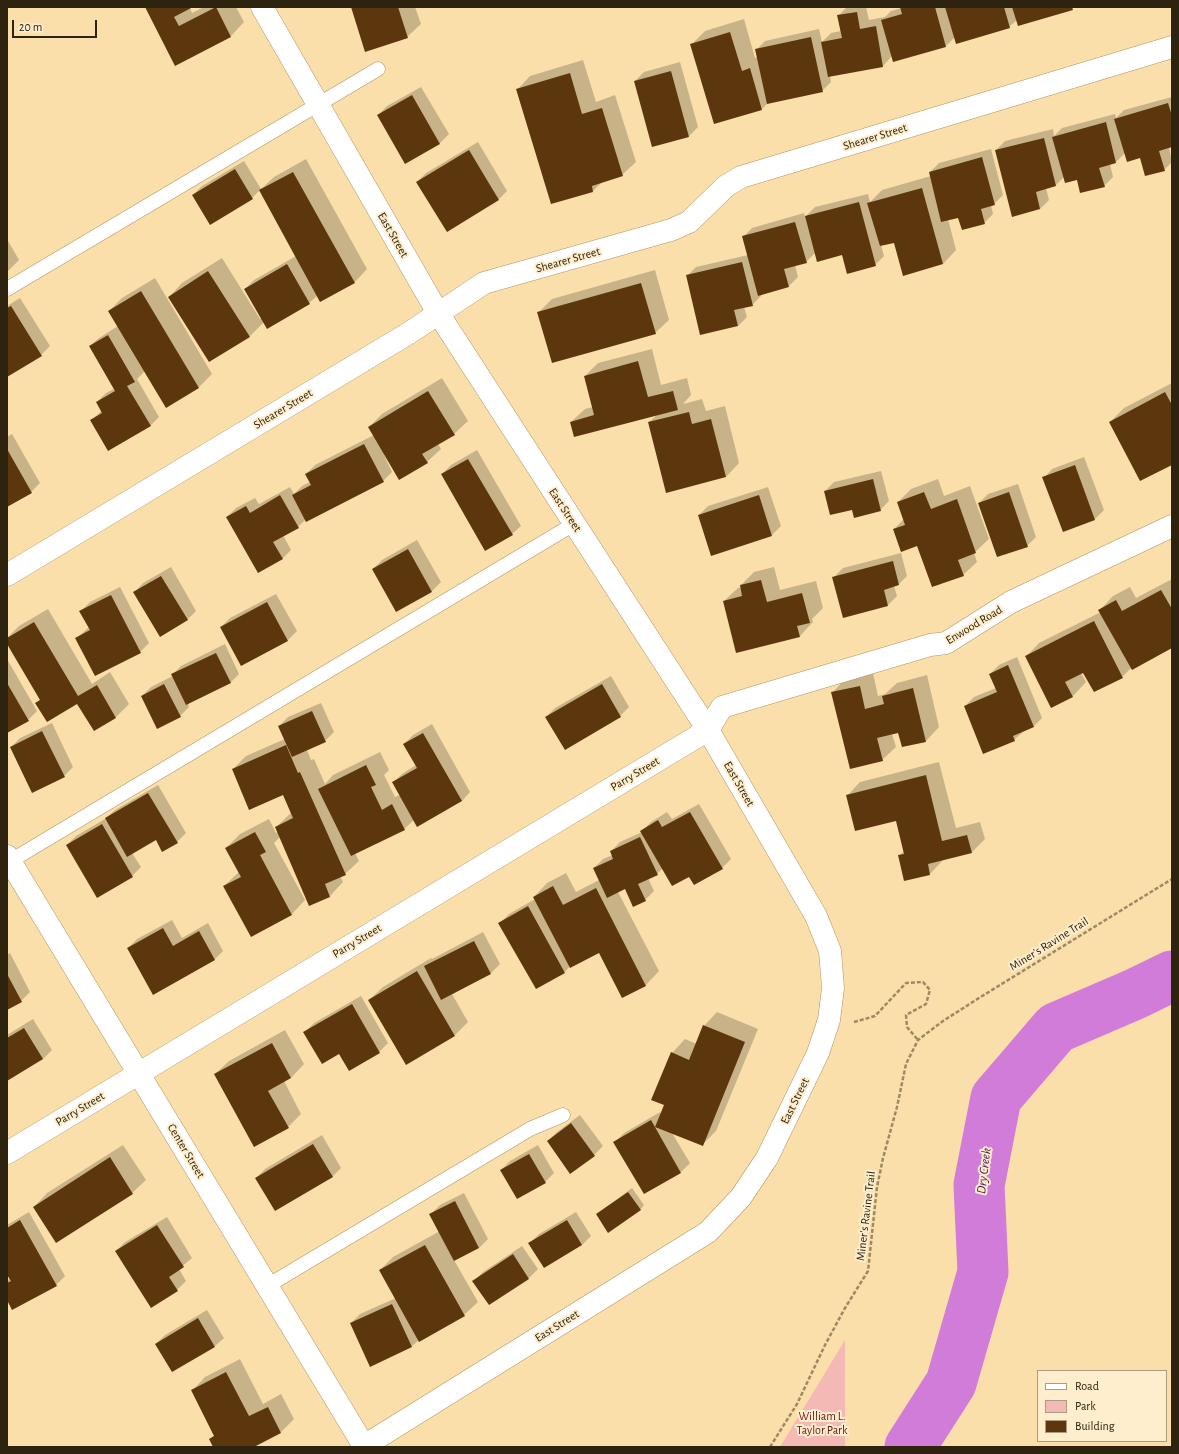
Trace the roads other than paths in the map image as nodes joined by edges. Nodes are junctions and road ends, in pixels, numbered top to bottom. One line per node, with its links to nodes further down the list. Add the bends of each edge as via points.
1 (262, 7): 4 (street, East Street)
2 (1172, 47): 6 (street, Shearer Street, via 741,177 726,186 689,222 671,230 484,283)
3 (378, 69): 4 (lane)
4 (318, 104): 5 (lane); 6 (street, East Street)
5 (7, 289)
6 (438, 313): 7 (street, East Street); 9 (street, Shearer Street, via 409,333)
7 (574, 524): 10 (street, East Street); 11 (lane)
8 (1172, 526): 10 (street, Enwood Road, via 1011,602 946,643 930,645 722,707)
9 (7, 575)
10 (708, 730): 12 (street, Parry Street); 16 (street, East Street, via 816,916 830,952 833,988 829,1020 818,1053 767,1158 741,1197 708,1232)
11 (8, 860): 12 (street, Center Street)
12 (139, 1074): 14 (street, Parry Street); 15 (street, Center Street)
13 (563, 1115): 15 (lane, via 530,1128)
14 (7, 1153)
15 (268, 1286): 16 (street, Center Street)
16 (364, 1446)

